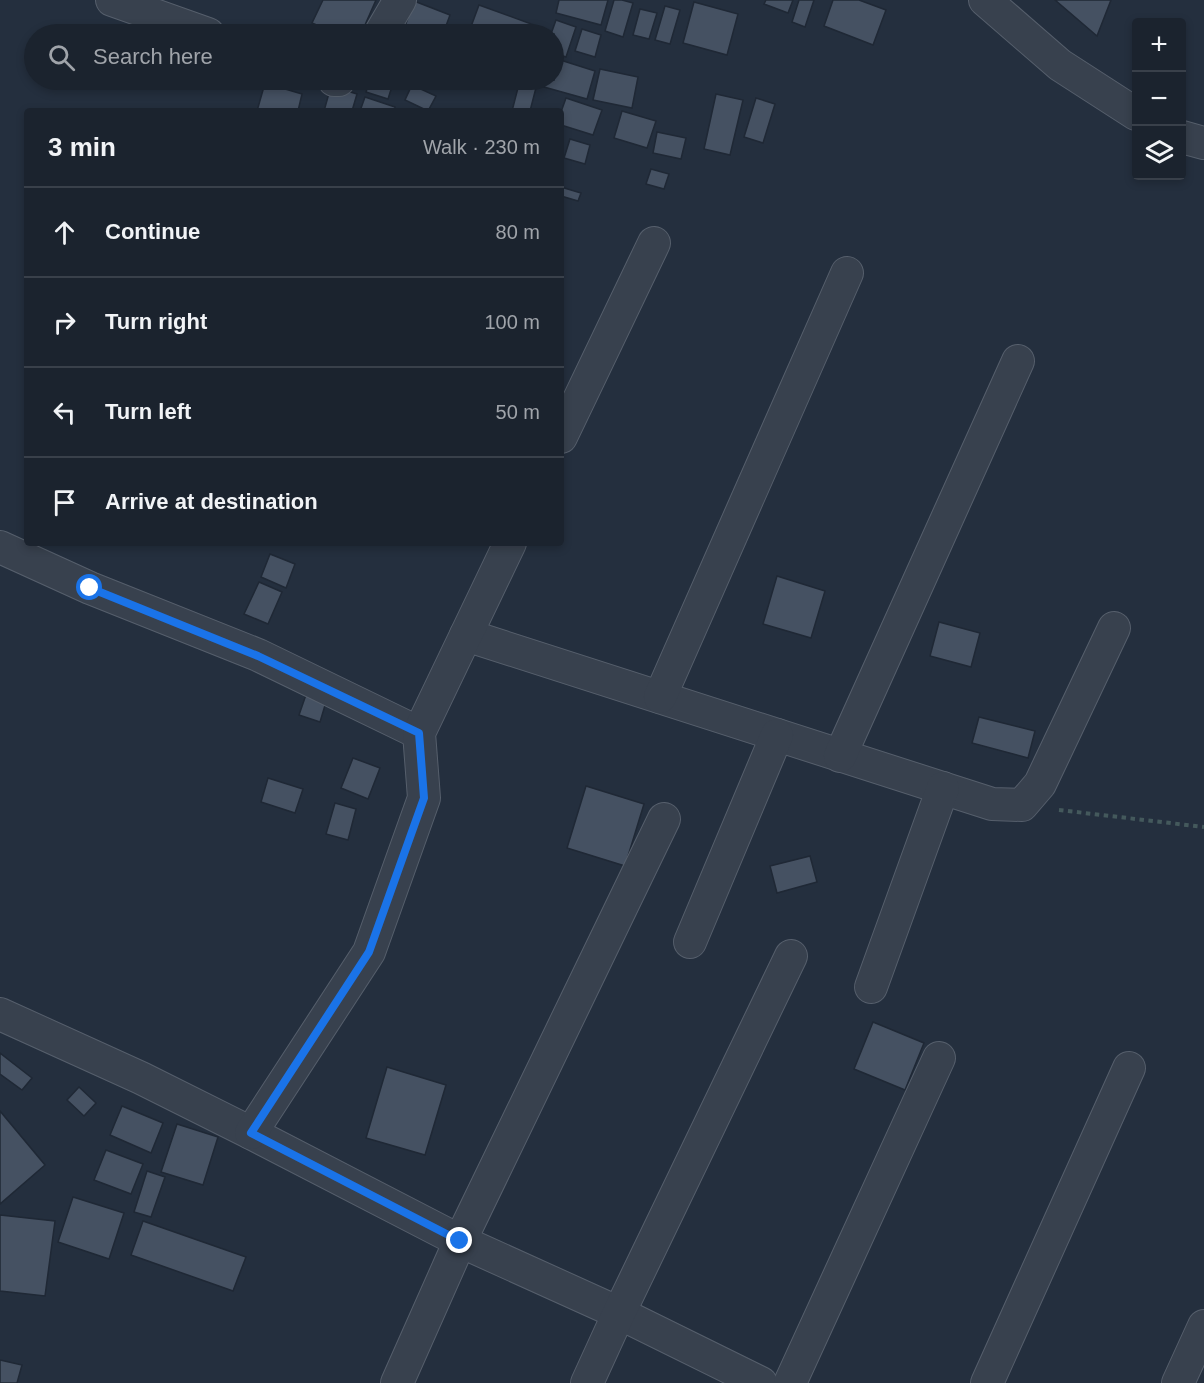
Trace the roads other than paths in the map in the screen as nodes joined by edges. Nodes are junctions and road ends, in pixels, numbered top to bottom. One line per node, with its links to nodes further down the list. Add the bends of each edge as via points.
1 (112, 0): 4 (street)
2 (400, 0): 5 (street)
3 (985, 0): 6 (street, via 1060,65)
4 (180, 24)
5 (386, 24)
6 (1132, 111)
7 (1186, 137): 8 (street)
8 (1204, 143)
9 (654, 243): 12 (street)
10 (847, 273): 17 (street)
11 (1018, 361): 20 (street)
12 (564, 431)
13 (509, 546): 16 (street)
14 (0, 547): 18 (street, via 258,656)
15 (1114, 628): 21 (street, via 1040,784 1022,805 992,804)
16 (466, 635): 17 (street); 18 (street)
17 (660, 697): 19 (street)
18 (419, 733): 29 (street, via 424,798 369,952)
19 (777, 735): 20 (street); 23 (street)
20 (840, 756): 21 (street)
21 (943, 788): 25 (street)
22 (664, 819): 30 (street)
23 (690, 942)
24 (792, 956): 31 (street)
25 (871, 987)
26 (0, 1014): 29 (street)
27 (939, 1058): 36 (street)
28 (1129, 1068): 37 (street)
29 (251, 1133): 30 (street)
30 (460, 1241): 31 (street); 33 (street)
31 (618, 1313): 34 (street); 35 (street)
32 (1204, 1326): 38 (street)
33 (397, 1383)
34 (587, 1383)
35 (761, 1383)
36 (790, 1383)
37 (987, 1383)
38 (1178, 1383)

